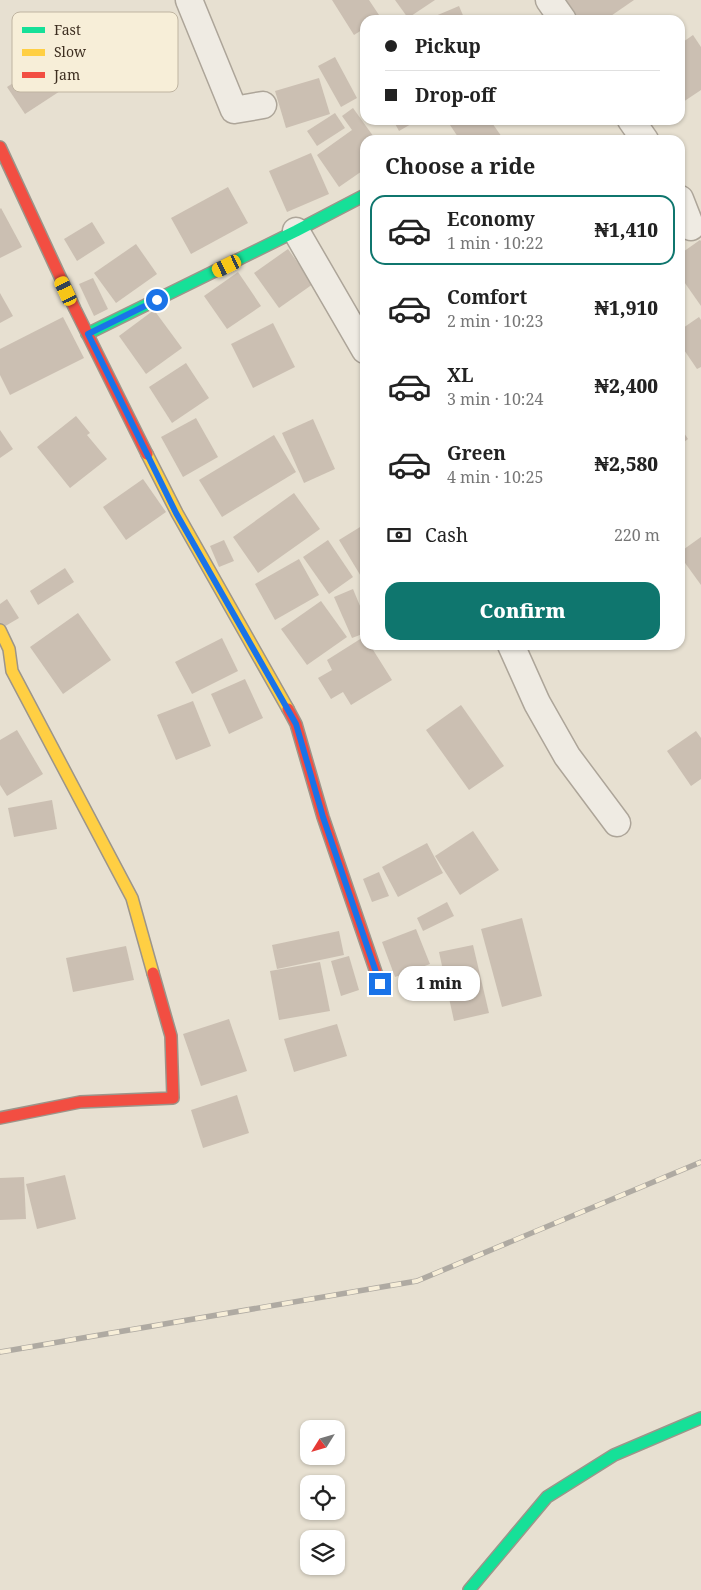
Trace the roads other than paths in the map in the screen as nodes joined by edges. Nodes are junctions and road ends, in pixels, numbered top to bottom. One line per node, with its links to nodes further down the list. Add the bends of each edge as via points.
1 (189, 0): 4 (street, via 234,110)
2 (549, 0): 3 (street)
3 (560, 15)
4 (263, 105)
5 (0, 147): 10 (street)
6 (360, 198): 9 (street)
7 (685, 212): 8 (street)
8 (691, 227)
9 (296, 231): 10 (street); 11 (street)
10 (88, 334): 15 (street, via 176,513 296,724 323,817)
11 (360, 341)
12 (0, 630): 16 (street, via 9,649 12,670 132,898 170,1036 173,1098 80,1102)
13 (513, 650): 14 (street, via 536,703 567,756)
14 (617, 823)
15 (380, 984)
16 (0, 1118)
17 (701, 1418): 18 (street, via 614,1455 547,1498)
18 (472, 1589)

